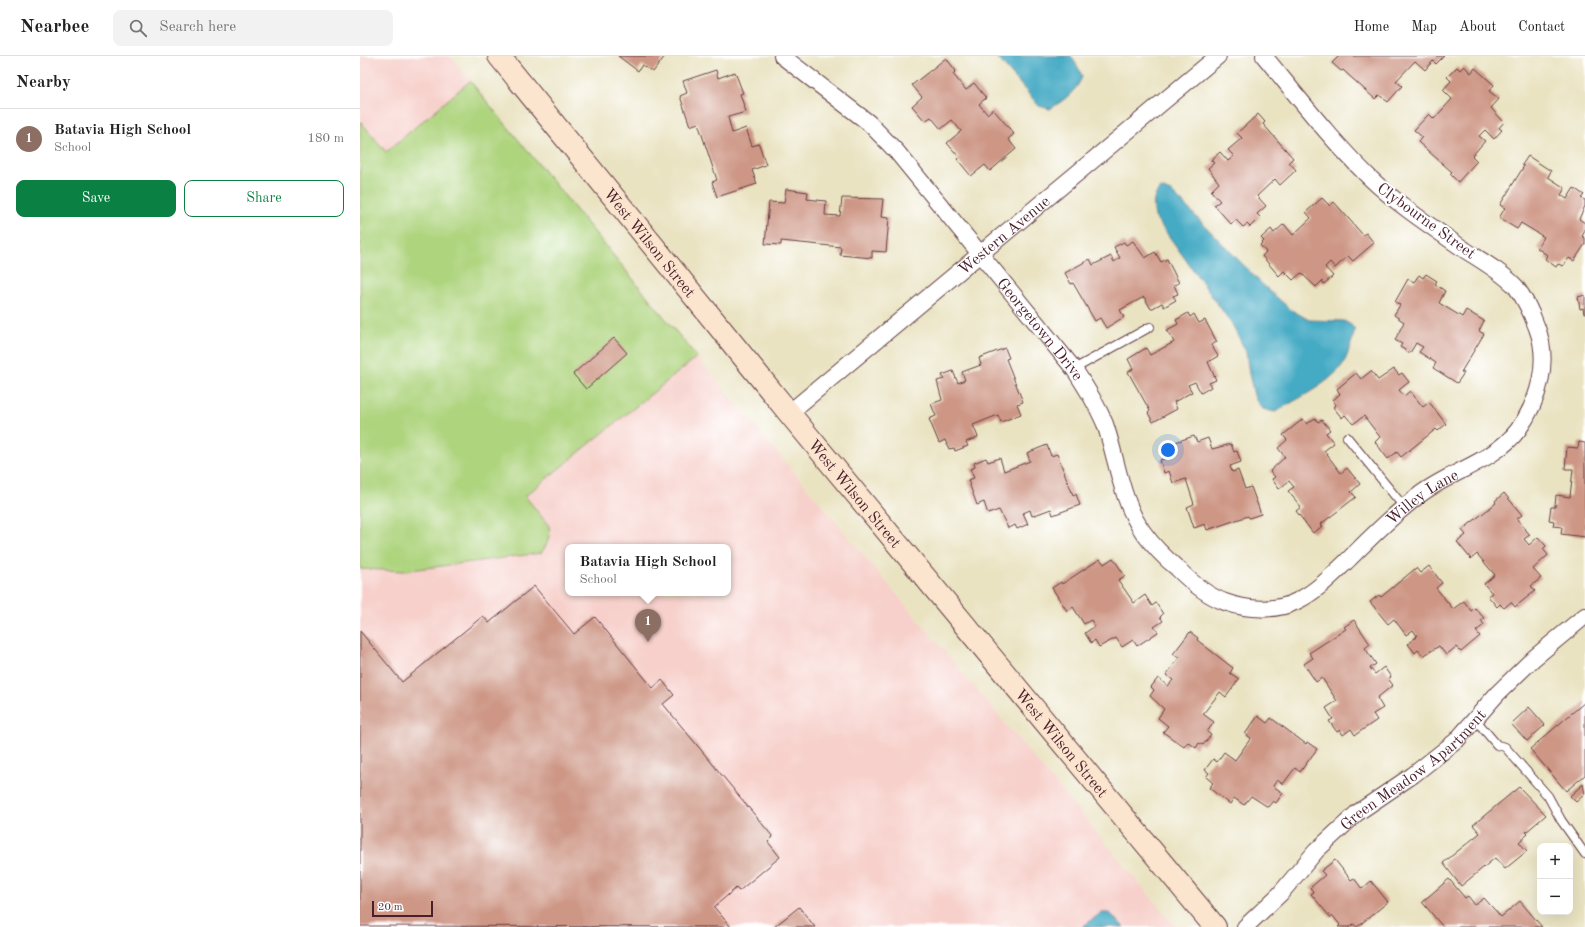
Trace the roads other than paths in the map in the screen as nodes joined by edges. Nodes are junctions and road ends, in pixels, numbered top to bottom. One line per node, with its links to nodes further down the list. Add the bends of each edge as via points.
1 (498, 56): 9 (main road, West Wilson Street)
2 (782, 56): 5 (street, Georgetown Drive, via 869,123 897,152)
3 (1218, 56): 5 (street, Western Avenue)
4 (1264, 56): 7 (street, Clybourne Street, via 1336,142 1370,178 1406,209 1497,271 1515,287 1529,308 1538,330)
5 (979, 254): 8 (street, Georgetown Drive); 9 (street, Western Avenue)
6 (1150, 327): 8 (lane)
7 (1543, 354): 11 (street, Willey Lane, via 1542,376 1536,396 1528,416 1515,434 1494,452 1445,477)
8 (1074, 369): 12 (street, Georgetown Drive, via 1104,423 1130,508 1141,530 1158,551 1191,582 1224,602)
9 (789, 413): 16 (main road, West Wilson Street)
10 (1347, 437): 11 (lane)
11 (1404, 507): 12 (street, Willey Lane, via 1324,583 1296,602)
12 (1264, 610)
13 (1585, 616): 14 (street, Green Meadow Apartment, via 1534,658)
14 (1475, 719): 15 (lane, via 1497,745 1505,747 1548,796); 17 (street, Green Meadow Apartment, via 1456,741 1339,829)
15 (1585, 854)
16 (1215, 927)
17 (1246, 927)

